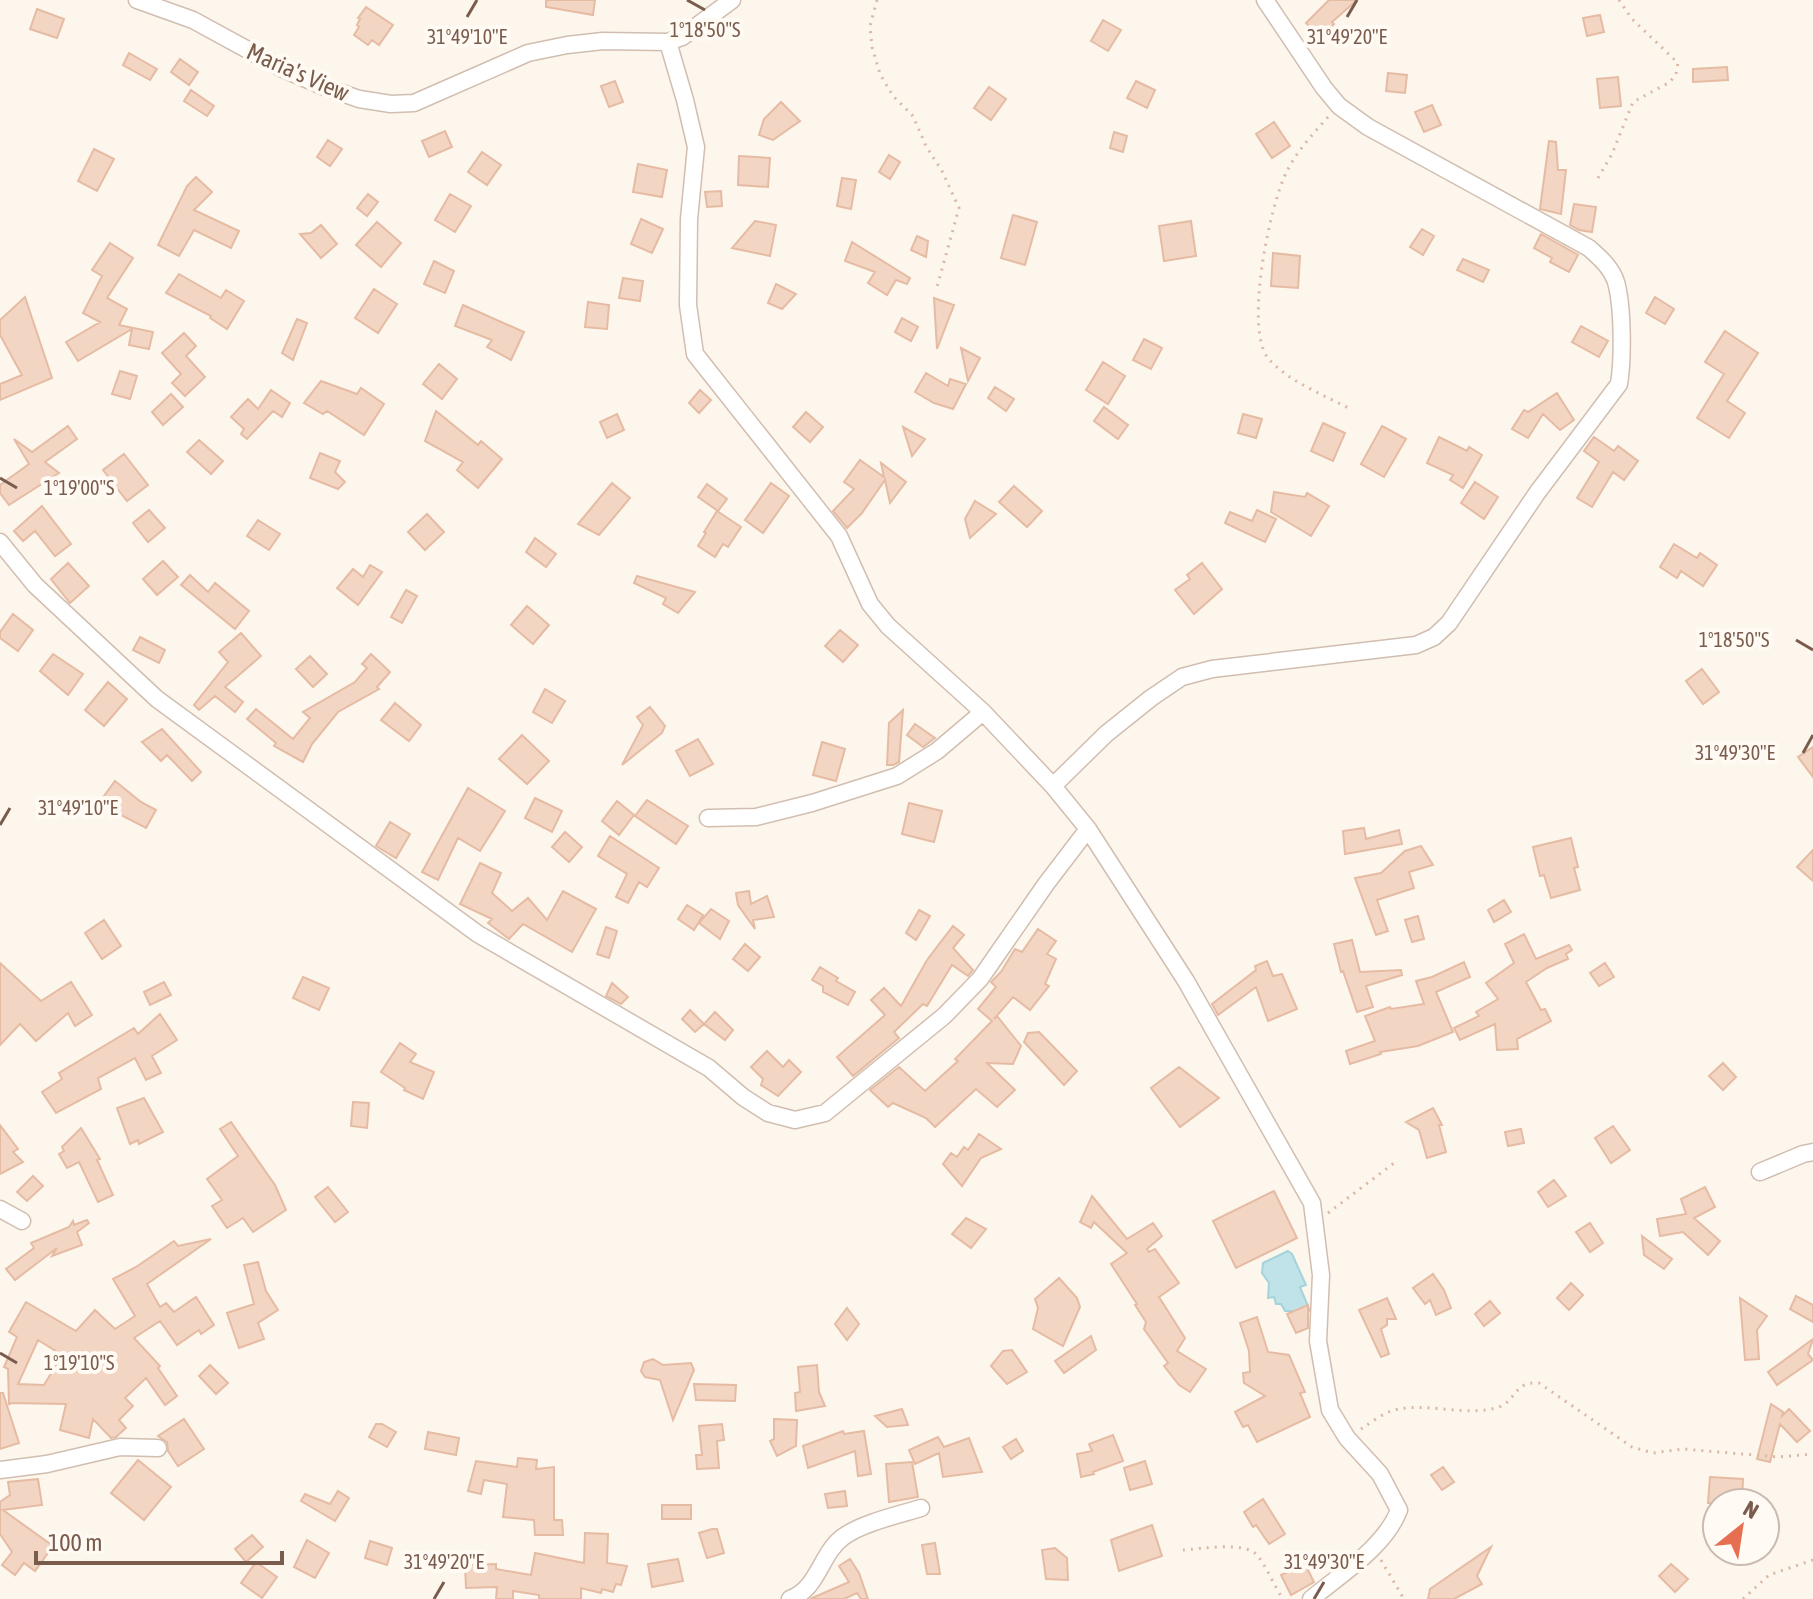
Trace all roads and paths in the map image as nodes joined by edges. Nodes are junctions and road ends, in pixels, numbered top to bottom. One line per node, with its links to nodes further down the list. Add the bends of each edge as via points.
1 (137, 0): 6 (street, Maria's View, via 193,20 322,86 391,104 414,103 528,53 603,41)
2 (732, 0): 6 (street)
3 (877, 0): 9 (path, via 870,26 880,74 913,116 959,208)
4 (1265, 0): 7 (street)
5 (1619, 0): 8 (path, via 1678,63 1670,82 1633,102)
6 (668, 42): 12 (street, via 696,147 688,305 695,354 839,536 870,604)
7 (1339, 106): 10 (path, via 1286,172 1259,285 1259,316 1267,356 1284,373); 13 (street, via 1606,262 1616,282 1619,384 1434,637 1416,645 1182,677 1106,734)
8 (1598, 178)
9 (937, 287)
10 (1352, 410)
11 (0, 542): 15 (street, via 35,585 157,699 317,818 478,934 709,1068 743,1097 783,1119 825,1113 944,1016 980,979)
12 (983, 712): 13 (street); 14 (street, via 897,776 756,817)
13 (1053, 786): 15 (street)
14 (708, 818)
15 (1088, 829): 21 (street, via 1214,1026 1305,1186)
16 (1813, 1152): 18 (street)
17 (1398, 1160): 21 (path)
18 (1760, 1172)
19 (0, 1209): 20 (street)
20 (22, 1221)
21 (1317, 1222): 22 (street, via 1321,1365 1330,1410)
22 (1347, 1438): 24 (path, via 1398,1409 1498,1407 1529,1382 1539,1383 1632,1447 1653,1453 1683,1449 1778,1457); 27 (street, via 1380,1474 1399,1510)
23 (158, 1448): 25 (street, via 120,1447)
24 (1813, 1454)
25 (0, 1470)
26 (921, 1508): 30 (street, via 842,1537 810,1586)
27 (1373, 1547): 32 (street); 33 (path)
28 (1183, 1550): 31 (path, via 1250,1549)
29 (1813, 1560): 34 (path, via 1769,1575)
30 (790, 1599)
31 (1283, 1599)
32 (1311, 1599)
33 (1404, 1599)
34 (1743, 1599)

